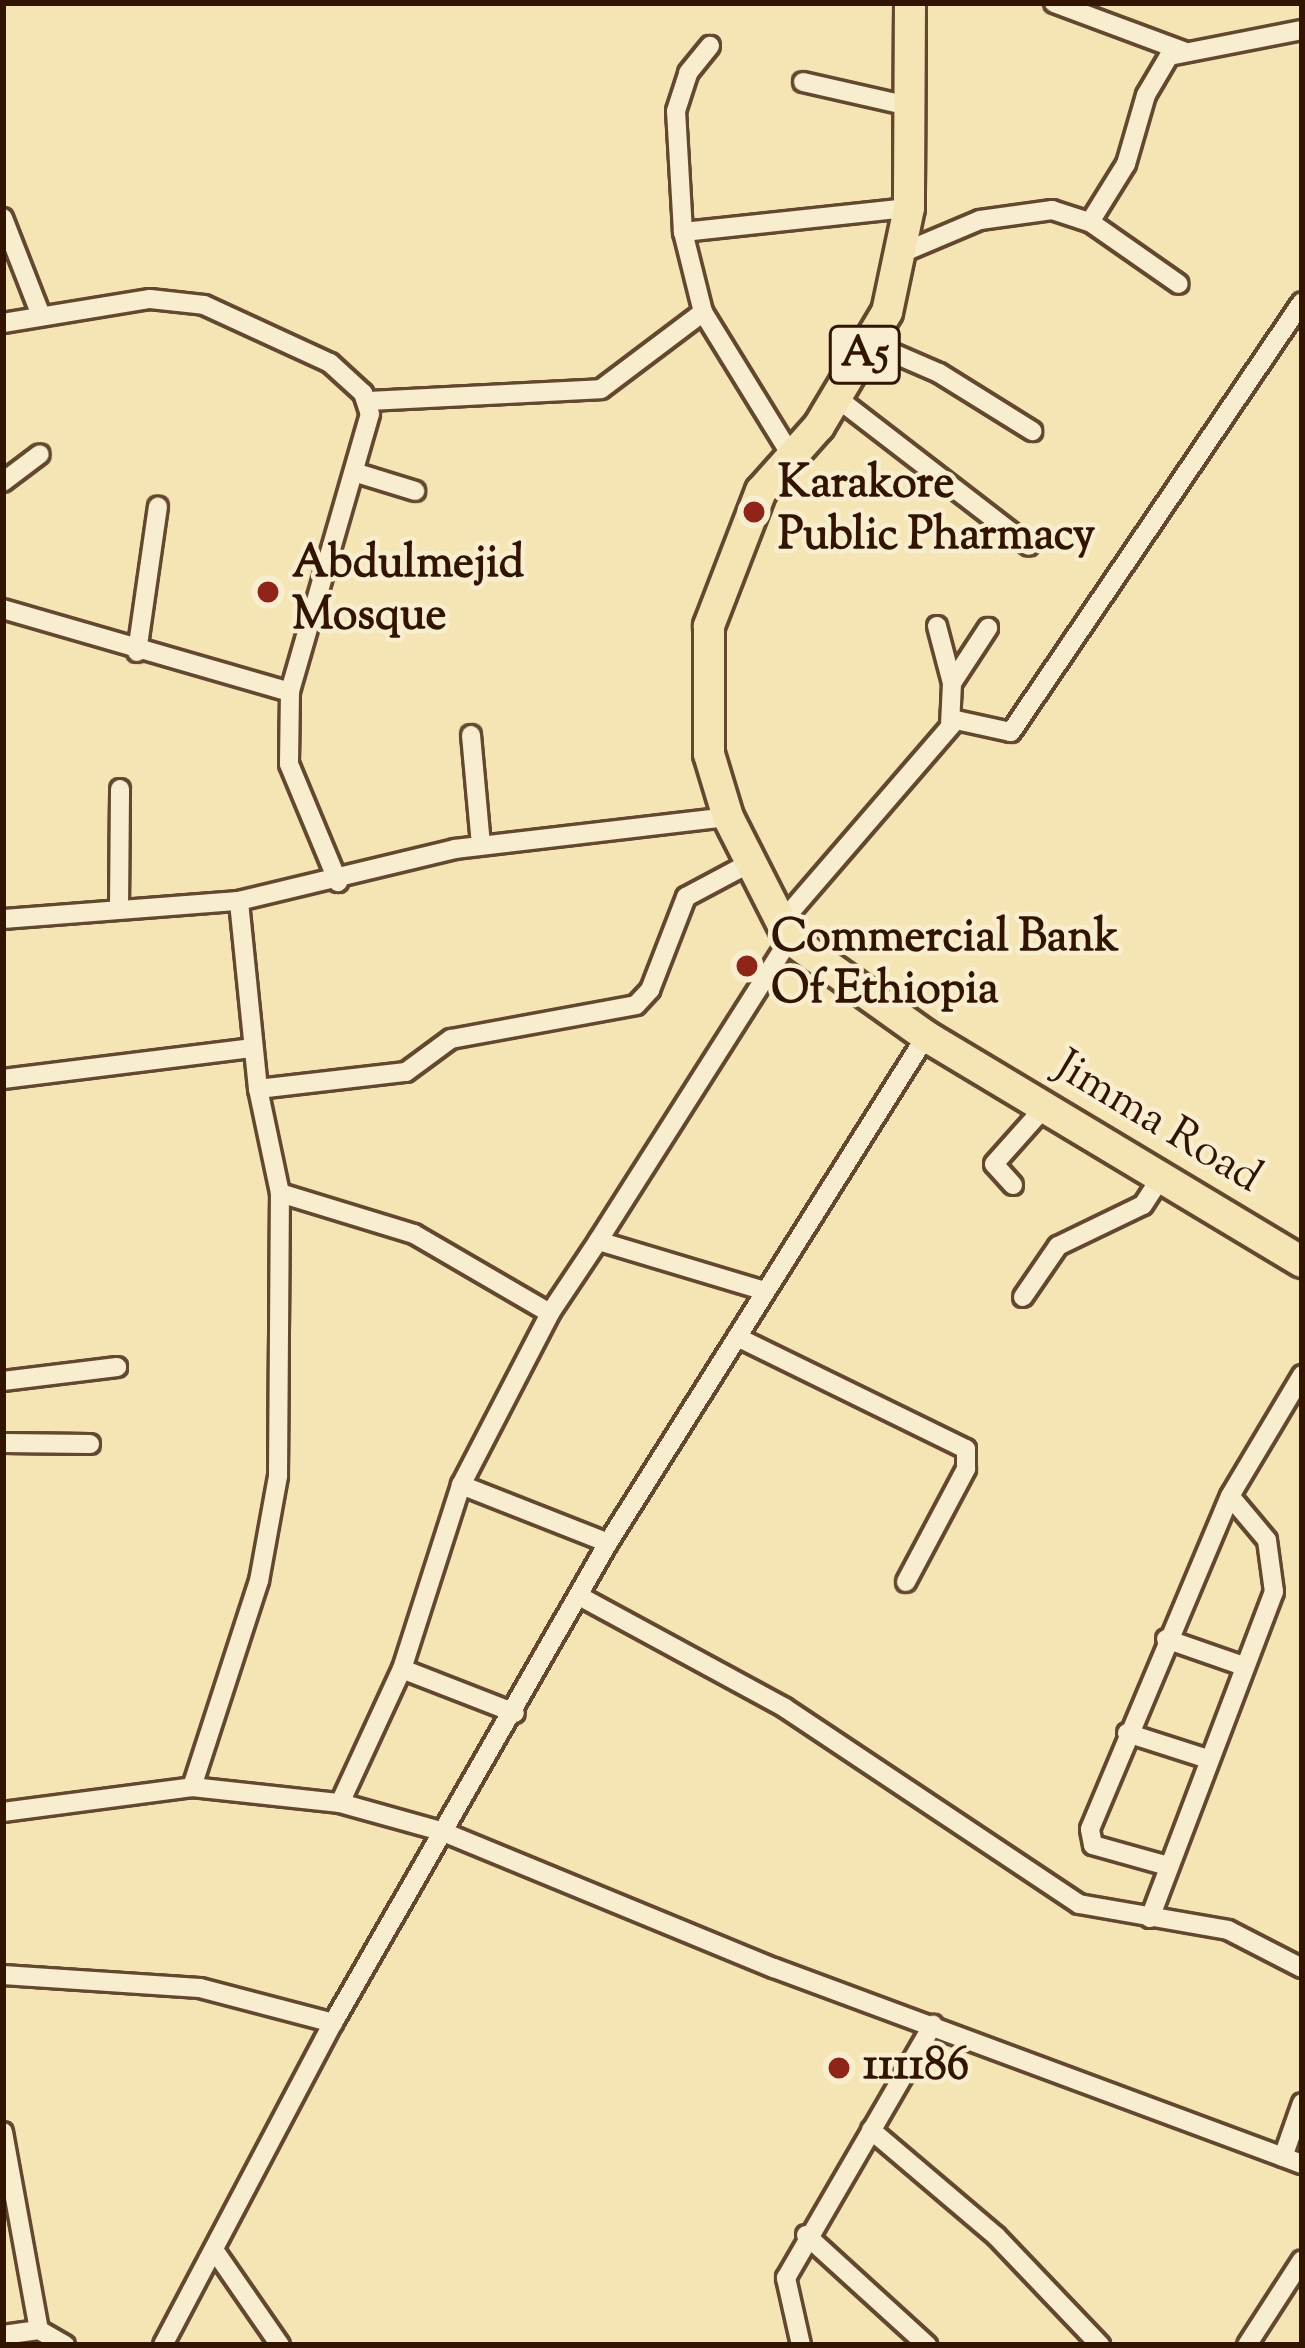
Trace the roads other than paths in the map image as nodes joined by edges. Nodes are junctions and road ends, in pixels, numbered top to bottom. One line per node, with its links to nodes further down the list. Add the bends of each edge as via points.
1 (910, 3): 7 (highway, Jimma Road / A5)
2 (1054, 3): 5 (street)
3 (1302, 30): 5 (street)
4 (710, 46): 11 (street, via 688,73 676,111)
5 (1183, 51): 10 (street, via 1158,67 1126,164)
6 (803, 82): 7 (street)
7 (904, 105): 8 (highway, Jimma Road / A5)
8 (910, 208): 11 (street); 12 (highway, Jimma Road / A5)
9 (3, 218): 16 (street)
10 (1090, 222): 12 (street, via 1052,210 980,220); 13 (street)
11 (683, 232): 15 (street)
12 (897, 255): 18 (highway, Jimma Road / A5)
13 (1179, 284)
14 (1302, 302): 35 (street, via 1012,732 963,718)
15 (704, 312): 20 (street, via 601,389); 23 (street)
16 (40, 314): 17 (street); 20 (street, via 150,299 204,305 314,353)
17 (3, 323)
18 (872, 344): 19 (highway, Jimma Road / A5); 21 (street, via 939,373)
19 (837, 398): 23 (highway, Jimma Road / A5); 28 (street)
20 (368, 401): 24 (street)
21 (1032, 431)
22 (40, 454): 25 (street)
23 (791, 455): 38 (highway, Jimma Road / A5, via 746,519 709,626 710,754)
24 (357, 473): 26 (street); 34 (street)
25 (3, 482)
26 (416, 491)
27 (158, 507): 32 (street)
28 (1029, 546)
29 (3, 609): 32 (street)
30 (937, 626): 33 (street)
31 (988, 628): 33 (street)
32 (137, 652): 34 (street)
33 (952, 683): 35 (street)
34 (290, 692): 41 (street, via 289,764)
35 (950, 726): 45 (street)
36 (471, 735): 39 (street)
37 (120, 789): 43 (street)
38 (728, 817): 39 (street); 40 (highway, Jimma Road / A5)
39 (481, 845): 41 (street)
40 (746, 865): 45 (highway, Jimma Road / A5); 49 (street, via 686,897 650,990 636,1005 451,1040 406,1072)
41 (338, 882): 42 (street)
42 (239, 901): 43 (street); 47 (street)
43 (119, 908): 44 (street)
44 (3, 919)
45 (784, 932): 46 (highway, Jimma Road / A5); 54 (street)
46 (926, 1036): 50 (highway, Jimma Road / A5); 56 (street)
47 (254, 1048): 48 (street); 49 (street)
48 (3, 1079)
49 (258, 1089): 53 (street)
50 (1043, 1109): 51 (highway, Jimma Road / A5); 52 (street, via 994,1164)
51 (1160, 1180): 55 (highway, Jimma Road / A5); 57 (street, via 1132,1212 1058,1246)
52 (1013, 1185)
53 (280, 1192): 58 (street, via 414,1234); 76 (street, via 278,1476 259,1581)
54 (598, 1241): 56 (street); 58 (street)
55 (1302, 1262)
56 (765, 1292): 59 (street)
57 (1024, 1297)
58 (550, 1312): 65 (street)
59 (737, 1336): 67 (street); 68 (street, via 966,1449 966,1469)
60 (117, 1366): 62 (street)
61 (1302, 1375): 66 (street)
62 (3, 1381)
63 (3, 1443): 64 (street)
64 (90, 1444)
65 (461, 1485): 67 (street); 72 (street)
66 (1230, 1496): 70 (street); 71 (street, via 1256,1520 1275,1565 1274,1592)
67 (608, 1543): 69 (street)
68 (906, 1582)
69 (579, 1596): 73 (street); 81 (street, via 785,1708 1078,1904)
70 (1166, 1639): 71 (street); 74 (street)
71 (1243, 1666): 75 (street)
72 (402, 1669): 73 (street); 77 (street)
73 (515, 1713): 79 (street)
74 (1127, 1733): 75 (street); 80 (street, via 1090,1840)
75 (1208, 1759): 80 (street)
76 (192, 1787): 77 (street); 78 (street)
77 (340, 1803): 79 (street)
78 (3, 1812)
79 (441, 1831): 84 (street); 85 (street)
80 (1168, 1866): 81 (street)
81 (1150, 1918): 82 (street, via 1228,1930)
82 (1302, 1968)
83 (3, 1975): 84 (street, via 200,1988)
84 (333, 2023): 91 (street)
85 (934, 2024): 87 (street); 89 (street)
86 (1302, 2103): 89 (street)
87 (871, 2130): 90 (street); 100 (street, via 996,2236)
88 (3, 2132): 93 (street)
89 (1293, 2161)
90 (806, 2235): 98 (street, via 784,2287); 99 (street)
91 (218, 2254): 96 (street); 97 (street)
92 (1302, 2260): 101 (street)
93 (39, 2330): 94 (street); 95 (street)
94 (3, 2335)
95 (65, 2345)
96 (163, 2345)
97 (280, 2345)
98 (801, 2345)
99 (926, 2345)
100 (1100, 2345)
101 (1247, 2345)

